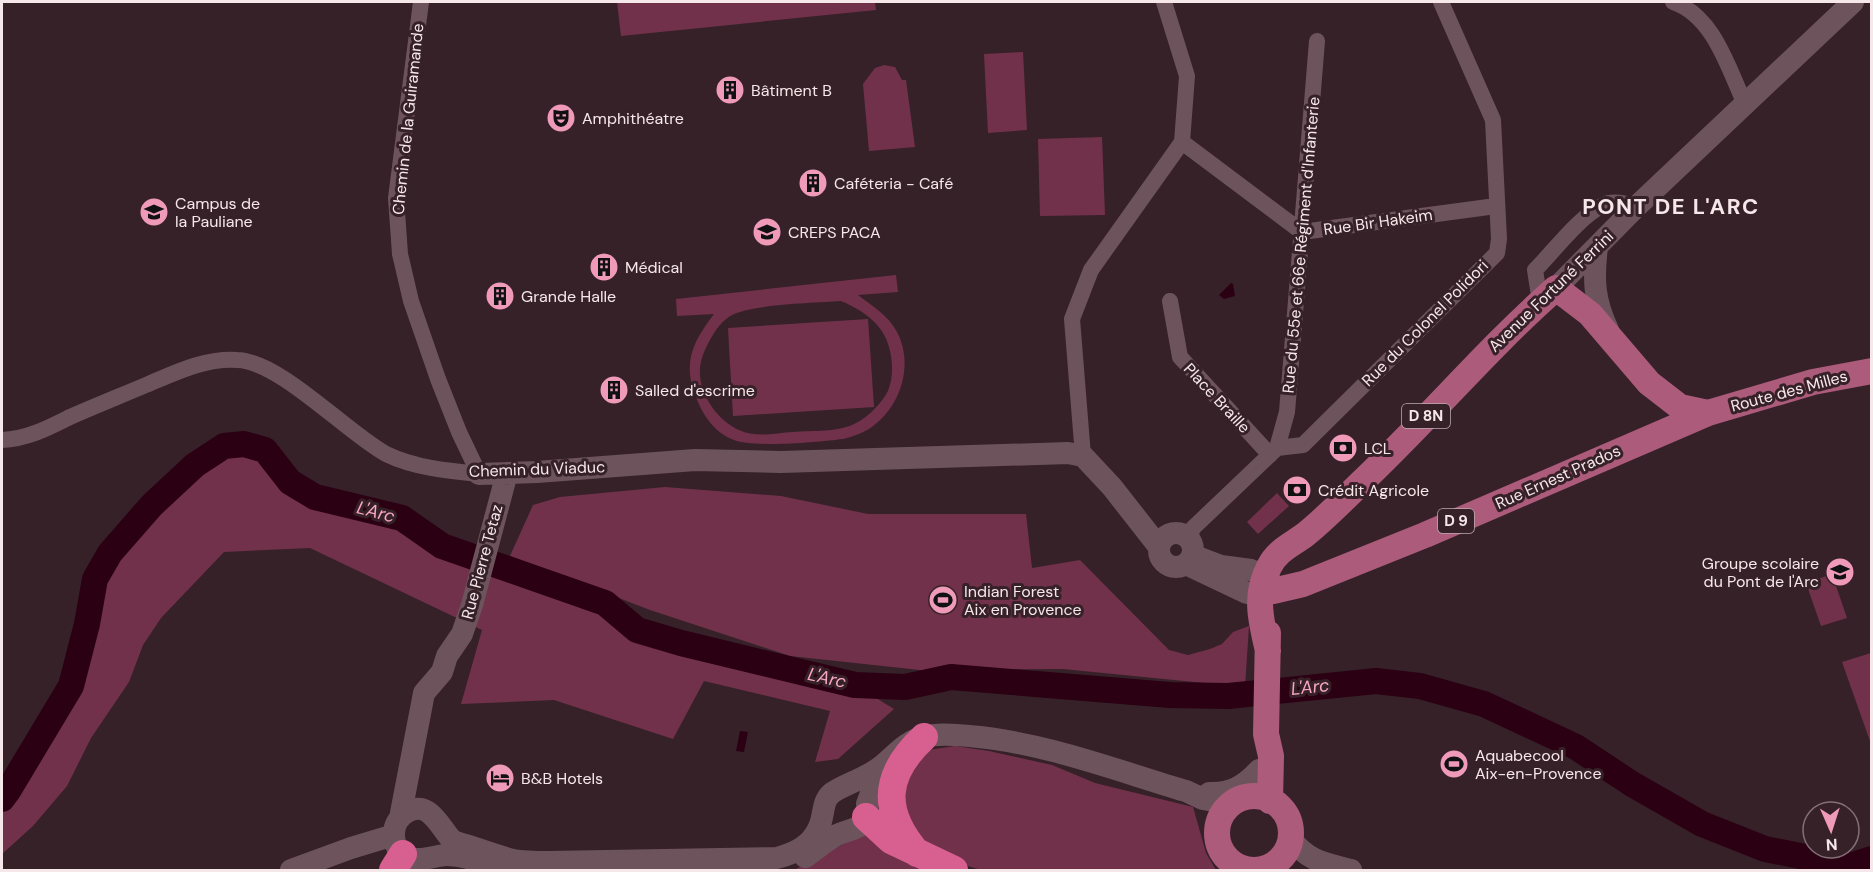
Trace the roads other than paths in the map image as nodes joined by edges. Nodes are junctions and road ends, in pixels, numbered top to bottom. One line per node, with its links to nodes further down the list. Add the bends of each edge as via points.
1 (421, 2): 25 (street, Chemin de la Guiramande, via 396,198 400,254 411,301 438,379)
2 (1164, 2): 8 (street, via 1187,76)
3 (1441, 2): 9 (street, Rue du Colonel Polidori, via 1492,120)
4 (1673, 2): 7 (street, via 1684,6 1712,34)
5 (1853, 2): 7 (main road, Avenue Fortuné Ferrini / D 8N)
6 (1317, 42): 11 (street, Rue du 55e et 66e Régiment d'Infanterie)
7 (1745, 104): 10 (main road, Avenue Fortuné Ferrini / D 8N)
8 (1182, 142): 11 (street, Rue Bir Hakeim); 23 (street, via 1091,270 1072,319)
9 (1497, 206): 11 (street, Rue Bir Hakeim); 22 (street, Rue du Colonel Polidori, via 1497,253 1303,445)
10 (1635, 208): 12 (main road, Avenue Fortuné Ferrini / D 8N); 13 (street, via 1622,203 1605,204 1584,219 1535,270)
11 (1302, 232): 22 (street, Rue du 55e et 66e Régiment d'Infanterie, via 1287,412)
12 (1597, 247): 13 (main road, Avenue Fortuné Ferrini / D 8N); 15 (main road, via 1594,266 1598,308)
13 (1548, 295): 15 (main road, via 1590,314); 28 (main road, Avenue Fortuné Ferrini / D 8N, via 1305,535 1280,576)
14 (1170, 301): 22 (street, Place Braille, via 1180,357)
15 (1614, 342): 18 (main road)
16 (1872, 362): 19 (main road, Route des Milles / D 9, via 1808,374)
17 (1872, 371): 19 (main road, Route des Milles / D 9)
18 (1657, 389): 19 (main road, via 1680,407 1692,411); 21 (main road, via 1659,409 1654,423)
19 (1709, 407): 21 (main road, Rue Ernest Prados / D 9)
20 (2, 440): 25 (street, Chemin du Viaduc, via 33,435 200,363 238,359 261,366 288,382 387,454 421,467)
21 (1636, 443): 27 (main road, Rue Ernest Prados / D 9)
22 (1273, 451): 26 (street, via 1193,528)
23 (1083, 456): 24 (main road, Chemin du Viaduc, via 1068,453 781,462 695,460); 26 (main road, via 1140,522)
24 (507, 473): 25 (main road, Chemin du Viaduc); 41 (main road, Rue Pierre Tetaz, via 462,634 447,656 442,672 424,693)
25 (479, 474)
26 (1178, 548): 28 (main road, via 1221,566 1251,570)
27 (1303, 585): 28 (main road, Rue Ernest Prados / D 9); 29 (main road, via 1290,596)
28 (1266, 587): 29 (main road, via 1270,601)
29 (1268, 642): 30 (main road)
30 (1266, 734): 33 (main road); 36 (main road, via 1271,756)
31 (924, 737): 32 (main road, via 899,749); 35 (main road, via 948,734 1024,744); 42 (highway, via 908,751 900,766 891,800 893,816)
32 (881, 767): 34 (main road); 38 (main road)
33 (1259, 770): 35 (main road, via 1234,790); 36 (main road, via 1254,792)
34 (841, 788): 37 (main road, via 829,796); 38 (main road, via 860,793)
35 (1194, 795): 36 (main road)
36 (1243, 805): 40 (main road, via 1278,805 1286,815); 47 (main road, via 1216,832 1218,845 1232,863)
37 (824, 808): 38 (main road, via 830,825 841,831); 39 (main road, via 820,827 807,844 794,854 777,858 515,860 453,841)
38 (860, 818): 42 (highway); 45 (main road, via 795,863 778,867)
39 (441, 825): 41 (main road, via 443,839 436,852); 41 (main road, via 424,810 408,811)
40 (1290, 837): 47 (main road, via 1276,863); 48 (main road, via 1302,853 1316,861)
41 (404, 847): 43 (main road, via 351,848); 44 (main road)
42 (917, 853): 46 (highway)
43 (291, 870)
44 (523, 870)
45 (623, 870)
46 (954, 870)
47 (1254, 870)
48 (1351, 870)

